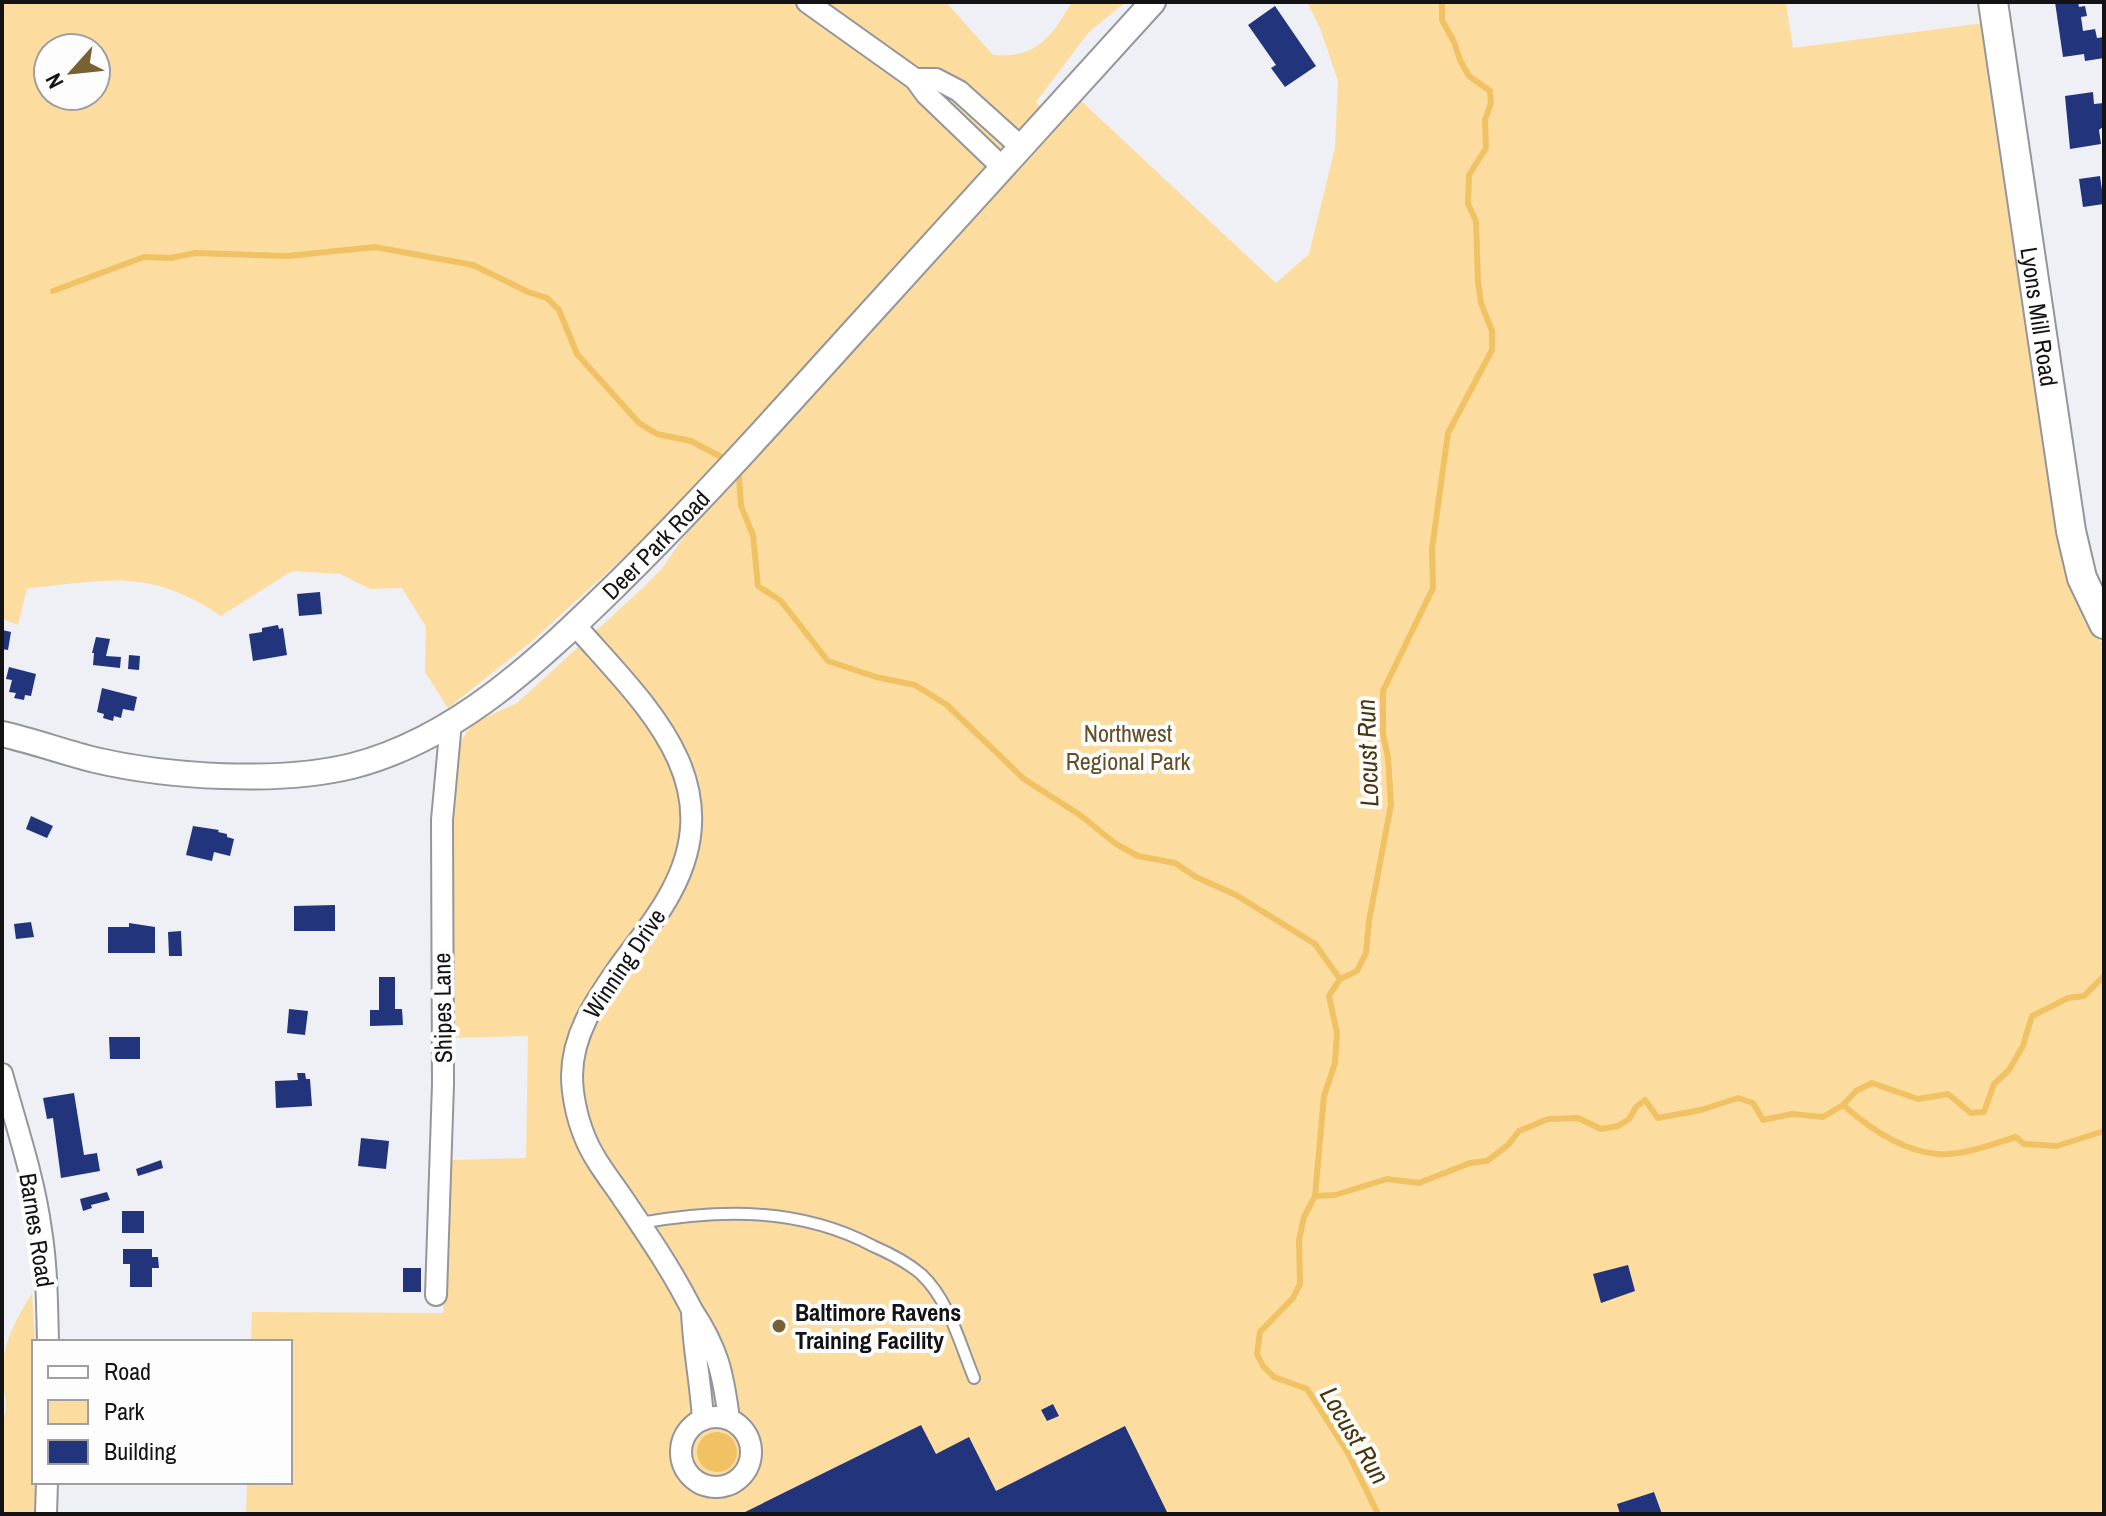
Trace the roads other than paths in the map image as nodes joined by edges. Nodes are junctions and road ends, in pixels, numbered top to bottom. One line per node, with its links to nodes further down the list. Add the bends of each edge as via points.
1 (807, 2): 4 (street)
2 (1153, 2): 5 (street, Deer Park Road)
3 (1993, 2): 7 (main road, Lyons Mill Road, via 2071,531 2082,578)
4 (915, 79): 5 (street, via 936,79 959,91); 6 (street)
5 (1021, 147): 6 (street, Deer Park Road)
6 (1002, 167): 8 (street, Deer Park Road, via 725,473)
7 (2104, 624)
8 (575, 625): 9 (street, Deer Park Road, via 508,683); 12 (street, Winning Drive, via 665,732 689,791 690,835 680,874 662,908 600,993 574,1052 572,1077 584,1136)
9 (451, 722): 10 (street, Deer Park Road, via 370,760 277,775 141,768); 13 (street, Shipes Lane, via 442,820 443,1084)
10 (2, 734)
11 (2, 1074): 15 (street, Barnes Road, via 41,1230)
12 (640, 1223): 14 (street, Winning Drive); 16 (lane, via 724,1212 770,1213 849,1233 921,1274 941,1302)
13 (436, 1295)
14 (692, 1310): 17 (street, Winning Drive, via 715,1350); 18 (street, Winning Drive)
15 (48, 1340)
16 (974, 1378)
17 (729, 1419): 18 (street); 18 (street, Winning Drive, via 746,1434 751,1456 742,1476 723,1487 700,1483 685,1467 686,1434)
18 (703, 1420)
19 (47, 1484): 20 (street)
20 (46, 1514)

